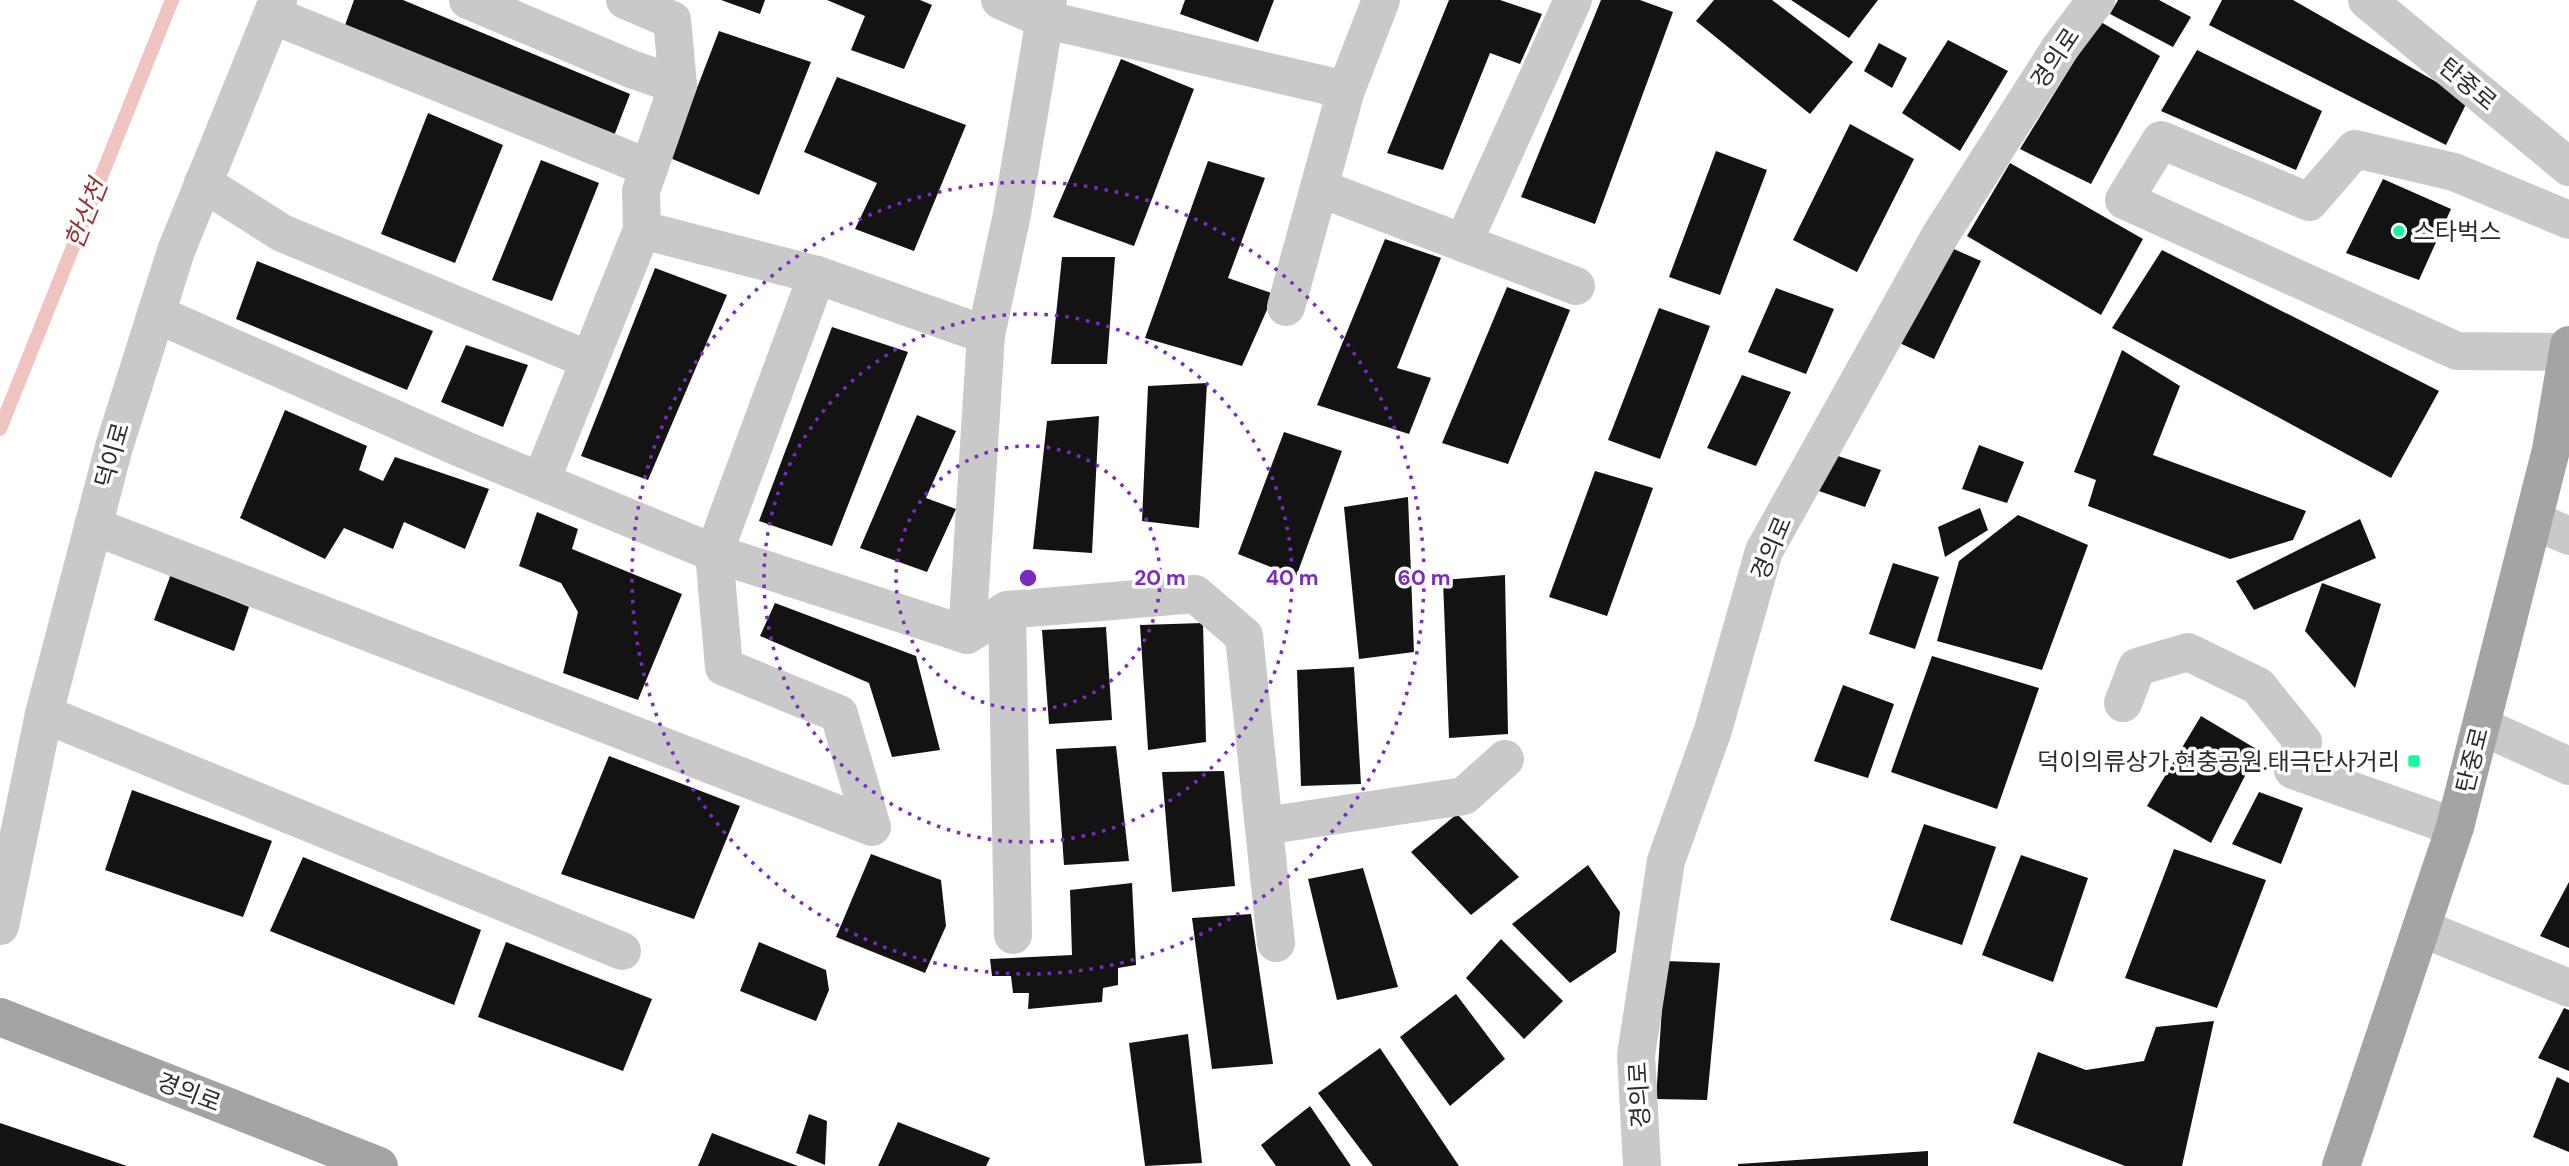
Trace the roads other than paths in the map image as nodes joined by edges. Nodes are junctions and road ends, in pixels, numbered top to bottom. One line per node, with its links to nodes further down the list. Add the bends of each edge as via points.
1 (468, 0): 10 (street)
2 (625, 0): 10 (street, via 672,20)
3 (1000, 0): 9 (street)
4 (1381, 0): 11 (street)
5 (1573, 0): 18 (street)
6 (2096, 0): 48 (street, 경의로, via 2060,48 1941,234 1764,551 1713,730 1666,862 1636,1055)
7 (2367, 0): 12 (street, 탄중로)
8 (275, 8): 13 (street); 14 (street, 덕이로)
9 (1046, 9): 11 (street); 23 (street, via 1012,214)
10 (678, 85): 13 (street)
11 (1346, 90): 15 (street)
12 (2569, 167)
13 (649, 168): 17 (street, via 640,191)
14 (204, 183): 22 (street, 덕이로); 25 (street, via 282,233)
15 (1319, 188): 18 (street); 21 (street)
16 (2569, 220): 24 (street, via 2454,172 2354,149 2309,202 2161,139 2124,200 2456,351)
17 (642, 230): 19 (street); 25 (street)
18 (1463, 243): 20 (street)
19 (817, 275): 23 (street); 30 (street)
20 (1576, 286)
21 (1286, 307)
22 (156, 314): 26 (street); 28 (street, 덕이로)
23 (986, 335): 32 (street)
24 (2569, 350): 27 (main road, 탄중로)
25 (589, 360): 26 (street)
26 (541, 481): 30 (street)
27 (2533, 520): 29 (street); 35 (main road, 탄중로)
28 (93, 526): 30 (street, via 872,827 839,714 724,667); 34 (street, 덕이로)
29 (2569, 536)
30 (714, 553): 32 (street)
31 (1007, 610): 32 (street); 38 (street, via 1195,594 1244,636); 42 (street)
32 (967, 635)
33 (2123, 703): 39 (street, via 2137,667 2188,652 2258,686 2302,742 2293,770)
34 (44, 714): 40 (street, 덕이로); 44 (street)
35 (2481, 726): 37 (street); 39 (main road, 탄중로)
36 (1505, 760): 38 (street, via 1464,796)
37 (2569, 766)
38 (1264, 826): 43 (street)
39 (2455, 827): 41 (main road, 탄중로)
40 (0, 926)
41 (2421, 928): 45 (street); 49 (main road, 탄중로)
42 (1013, 935)
43 (1276, 943)
44 (622, 951)
45 (2569, 988)
46 (0, 1017): 47 (main road, 경의로)
47 (379, 1166)
48 (1642, 1166)
49 (2341, 1166)

